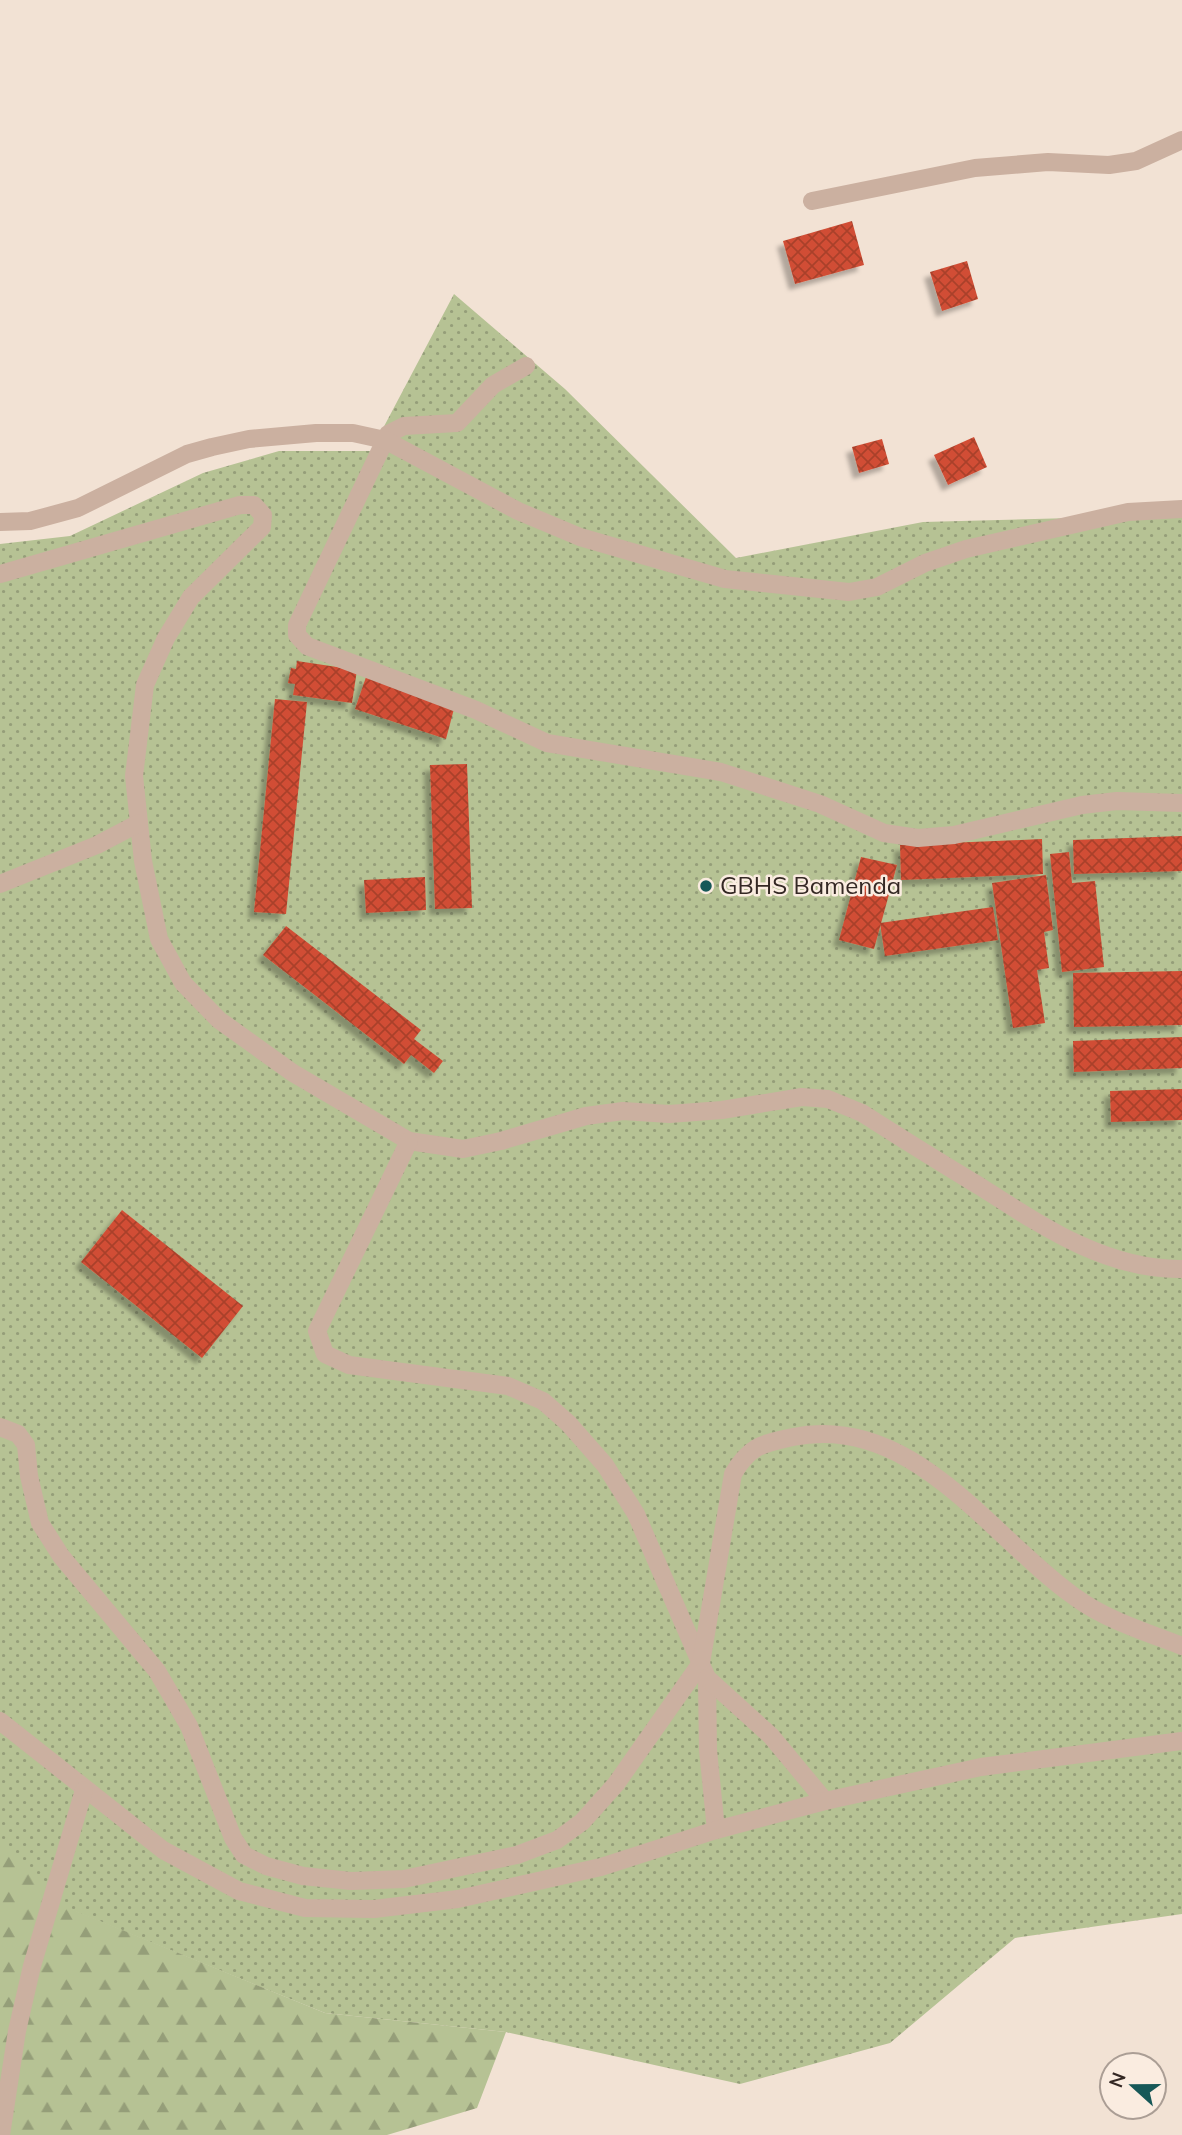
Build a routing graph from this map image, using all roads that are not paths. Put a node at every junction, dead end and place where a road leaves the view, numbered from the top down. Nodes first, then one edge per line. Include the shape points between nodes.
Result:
1 (1182, 140) edge
2 (812, 201) dead end
3 (526, 366) dead end
4 (385, 440) junction
5 (1182, 509) edge
6 (0, 523) edge
7 (0, 574) edge
8 (1182, 803) edge
9 (139, 823) junction
10 (0, 884) edge
11 (409, 1141) junction
12 (1182, 1269) edge
13 (0, 1427) edge
14 (1182, 1646) edge
15 (704, 1670) junction
16 (0, 1721) edge
17 (1182, 1741) edge
18 (84, 1790) junction
19 (825, 1801) junction
20 (716, 1830) junction
21 (1, 2135) edge

1 - 2 street via 1136,161 975,168
3 - 4 street via 493,385 457,423 394,429
4 - 5 street via 518,511 580,537 725,579 849,592 877,587 942,555 966,549 1128,512
4 - 6 street via 353,433 249,439 187,454 78,508 30,521
4 - 8 street via 297,625 297,635 307,646 476,710 547,743 721,772 820,804 884,833 918,838 954,835 1082,805
7 - 9 street via 240,505 254,506 262,515 262,527 191,597 145,685 134,776
9 - 10 street
9 - 11 street via 159,939 183,983 219,1020 293,1073
11 - 12 street via 463,1149 586,1116 623,1111 669,1114 802,1097 828,1099 862,1113 1067,1241 1134,1263
11 - 15 street via 317,1331 325,1354 349,1365 508,1386 542,1401 605,1465 636,1514
13 - 15 street via 18,1434 26,1445 40,1523 61,1556 157,1671 188,1726 233,1838 244,1855 266,1866 339,1880 404,1879 517,1855 557,1840 582,1822 616,1784
14 - 15 street via 1075,1598 954,1490 910,1458 866,1441 819,1432 762,1444 744,1454 733,1474
15 - 19 street via 771,1735
15 - 20 street
16 - 18 street
17 - 19 street via 981,1767
18 - 20 street via 174,1856 239,1891 305,1908 374,1909 458,1899 601,1867
18 - 21 street via 32,1966
19 - 20 street

